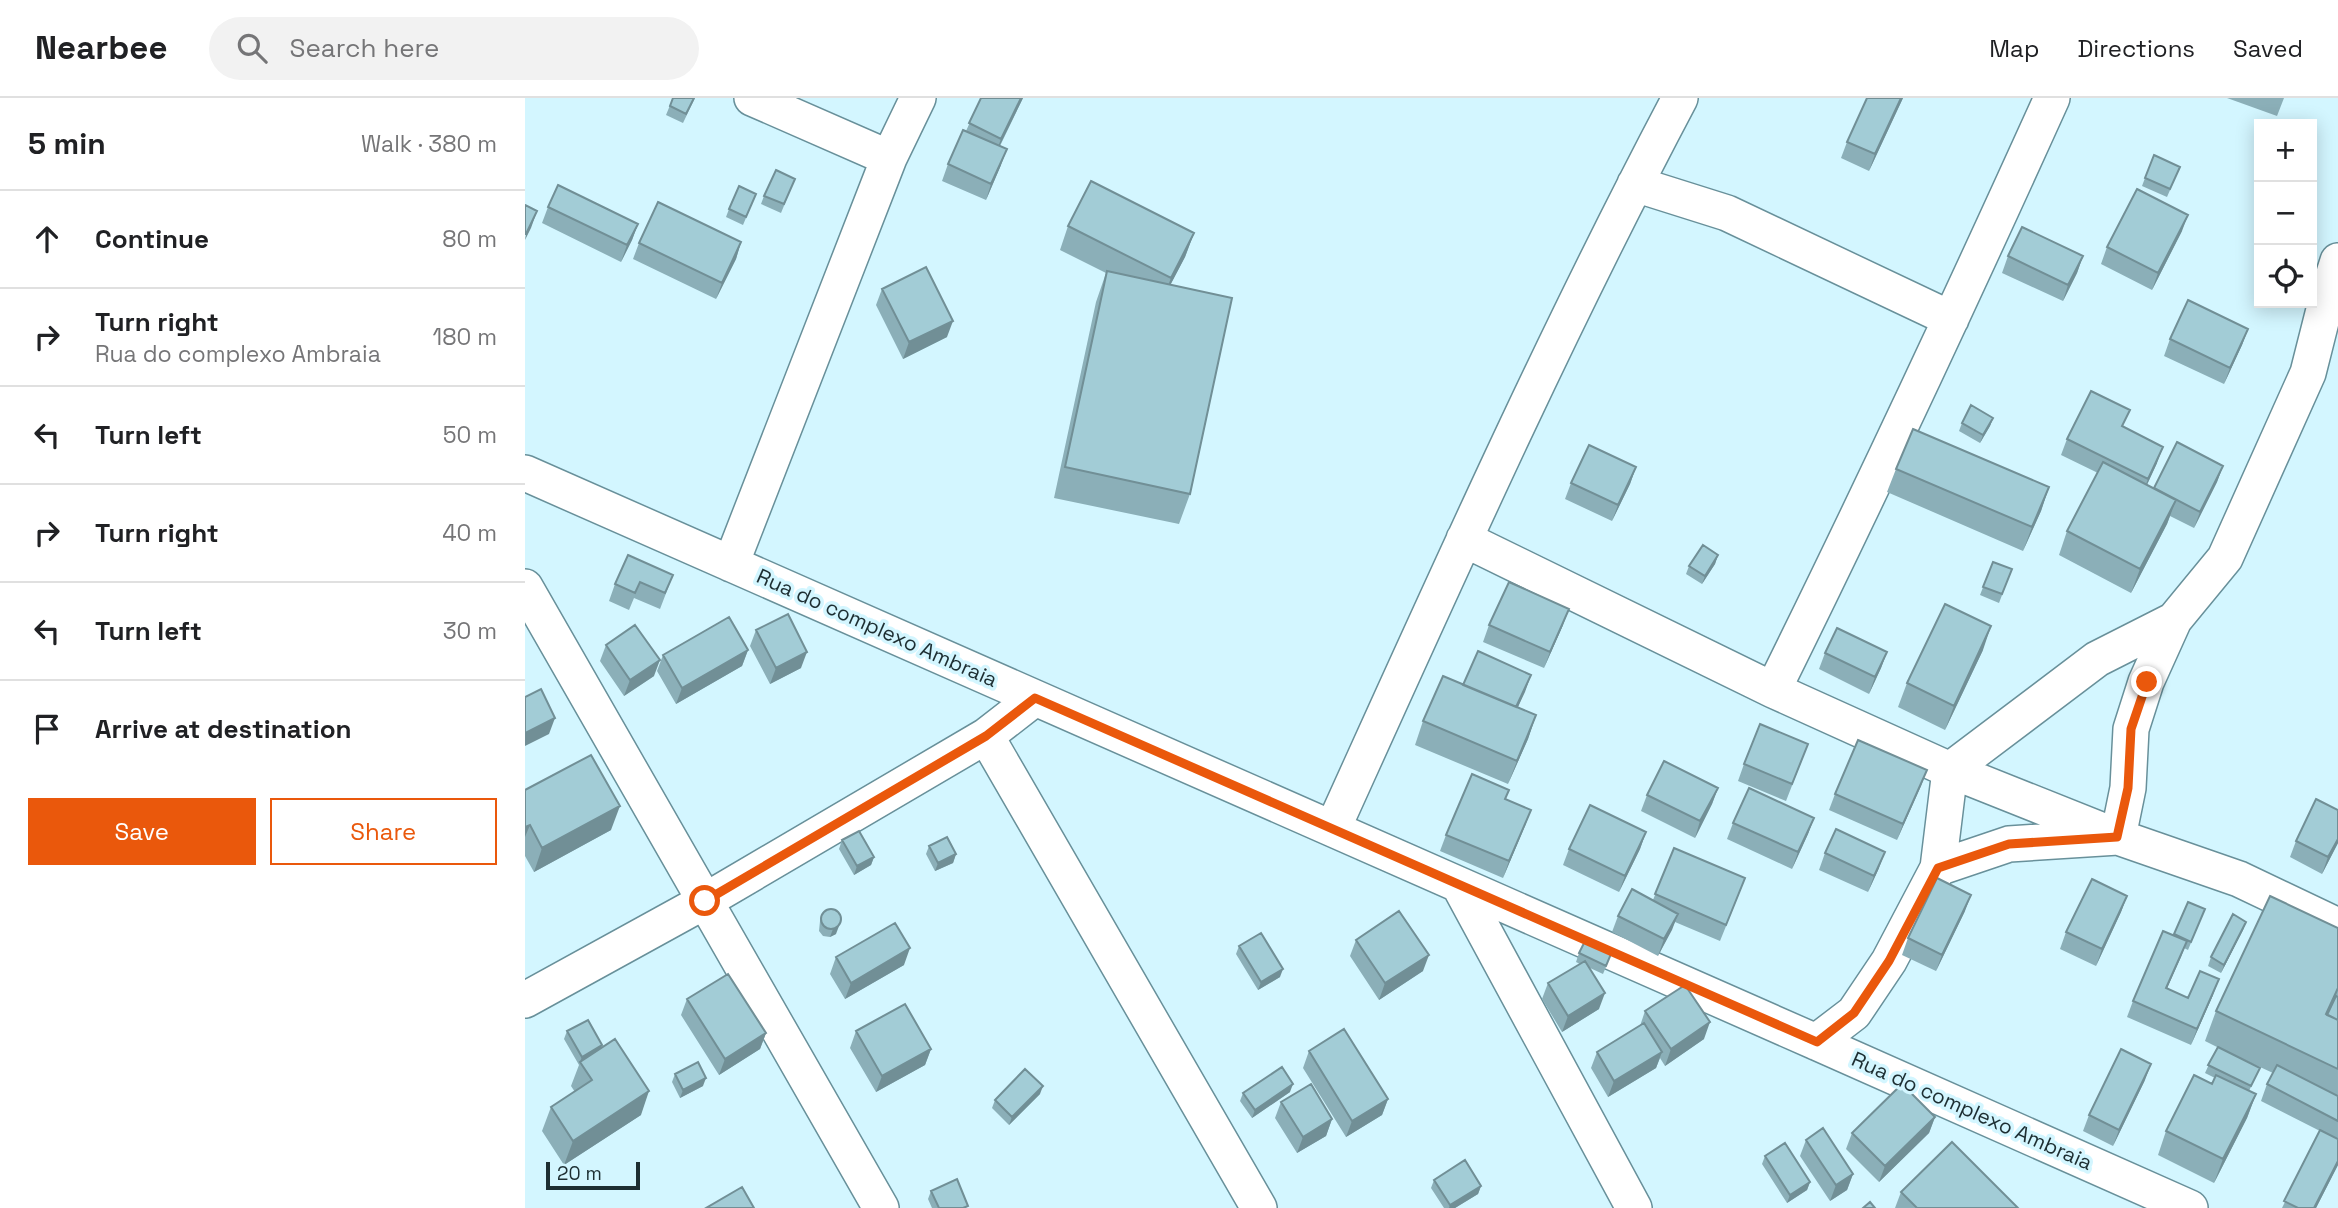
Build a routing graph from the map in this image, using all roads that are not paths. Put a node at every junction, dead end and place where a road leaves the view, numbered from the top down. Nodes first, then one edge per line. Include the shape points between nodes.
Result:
1 (752, 98) edge
2 (918, 98) edge
3 (1680, 98) edge
4 (2052, 98) edge
5 (889, 158) junction
6 (1635, 184) junction
7 (2338, 261) edge
8 (1951, 319) junction
9 (525, 473) edge
10 (1464, 539) junction
11 (731, 564) junction
12 (525, 587) edge
13 (2174, 620) junction
14 (1773, 690) junction
15 (1035, 698) junction
16 (986, 736) junction
17 (1950, 770) junction
18 (1333, 828) junction
19 (2117, 837) junction
20 (1938, 868) junction
21 (1459, 885) junction
22 (705, 901) junction
23 (2338, 926) edge
24 (525, 1000) edge
25 (1817, 1042) junction
26 (2103, 1170) junction
27 (881, 1208) edge
28 (1259, 1208) edge
29 (1634, 1208) edge
30 (2123, 1208) edge
31 (2190, 1208) edge

1 - 5 street
2 - 5 street
3 - 6 street
4 - 8 street
5 - 11 street
6 - 8 street via 1727,213
6 - 10 street
7 - 13 street via 2308,373 2225,558
8 - 14 street
9 - 11 street, Rua do complexo Ambraia
10 - 14 street
10 - 18 street
11 - 15 street, Rua do complexo Ambraia
12 - 22 street
13 - 17 street via 2097,659
13 - 19 street via 2131,729 2128,788
14 - 17 street
15 - 16 street
15 - 18 street, Rua do complexo Ambraia
16 - 22 street
16 - 28 street
17 - 19 street
17 - 20 street
18 - 21 street, Rua do complexo Ambraia
19 - 20 street via 2009,844
19 - 23 street via 2239,879
20 - 25 street via 1889,961 1854,1013
21 - 25 street, Rua do complexo Ambraia
21 - 29 street
22 - 24 street
22 - 27 street
25 - 26 street, Rua do complexo Ambraia
26 - 30 street
26 - 31 street, Rua do complexo Ambraia

